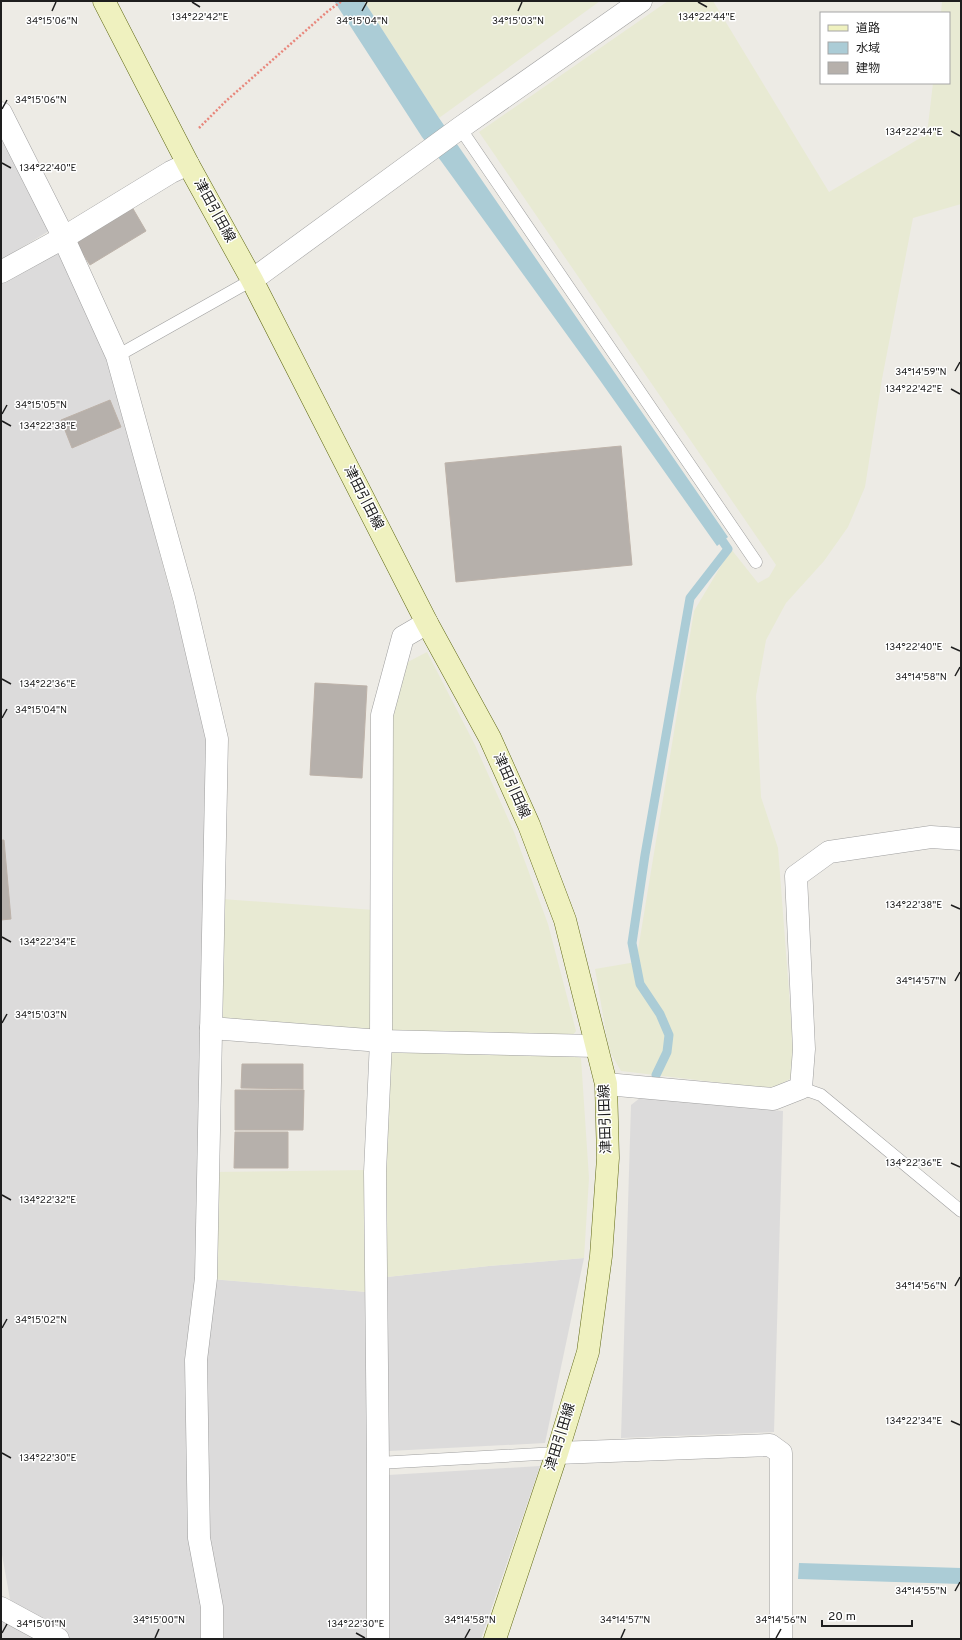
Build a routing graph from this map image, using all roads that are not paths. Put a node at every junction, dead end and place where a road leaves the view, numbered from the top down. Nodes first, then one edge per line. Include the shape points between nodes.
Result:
1 (104, 1) edge
2 (641, 1) edge
3 (1, 113) edge
4 (460, 128) junction
5 (184, 155) junction
6 (63, 238) junction
7 (1, 272) edge
8 (252, 280) junction
9 (117, 356) junction
10 (756, 562) dead end
11 (427, 624) junction
12 (961, 838) edge
13 (211, 1028) junction
14 (381, 1041) junction
15 (596, 1046) junction
16 (606, 1084) junction
17 (801, 1088) junction
18 (961, 1211) edge
19 (557, 1453) junction
20 (378, 1463) junction
21 (1, 1608) edge
22 (58, 1639) edge
23 (212, 1639) edge
24 (378, 1639) edge
25 (495, 1639) edge
26 (781, 1639) edge

1 - 5 main road, 津田引田線
2 - 4 street
3 - 6 street
4 - 8 street
4 - 10 lane
5 - 6 street via 171,172
5 - 8 main road, 津田引田線
6 - 7 street
6 - 9 street
8 - 9 lane
8 - 11 main road, 津田引田線
9 - 13 street via 184,598 217,739
11 - 14 street via 403,637 382,715
11 - 15 main road, 津田引田線 via 490,738 529,825 565,920
12 - 17 street via 931,837 829,852 796,876 804,1049
13 - 14 street
13 - 23 street via 206,1278 196,1360 199,1538 212,1607
14 - 15 street
14 - 20 street via 375,1172
15 - 16 main road, 津田引田線
16 - 17 street via 773,1099
16 - 19 main road, 津田引田線 via 608,1158 601,1256 588,1352
17 - 18 lane via 821,1095
19 - 20 lane
19 - 25 main road, 津田引田線
19 - 26 street via 770,1445 781,1453
20 - 24 street
21 - 22 street

